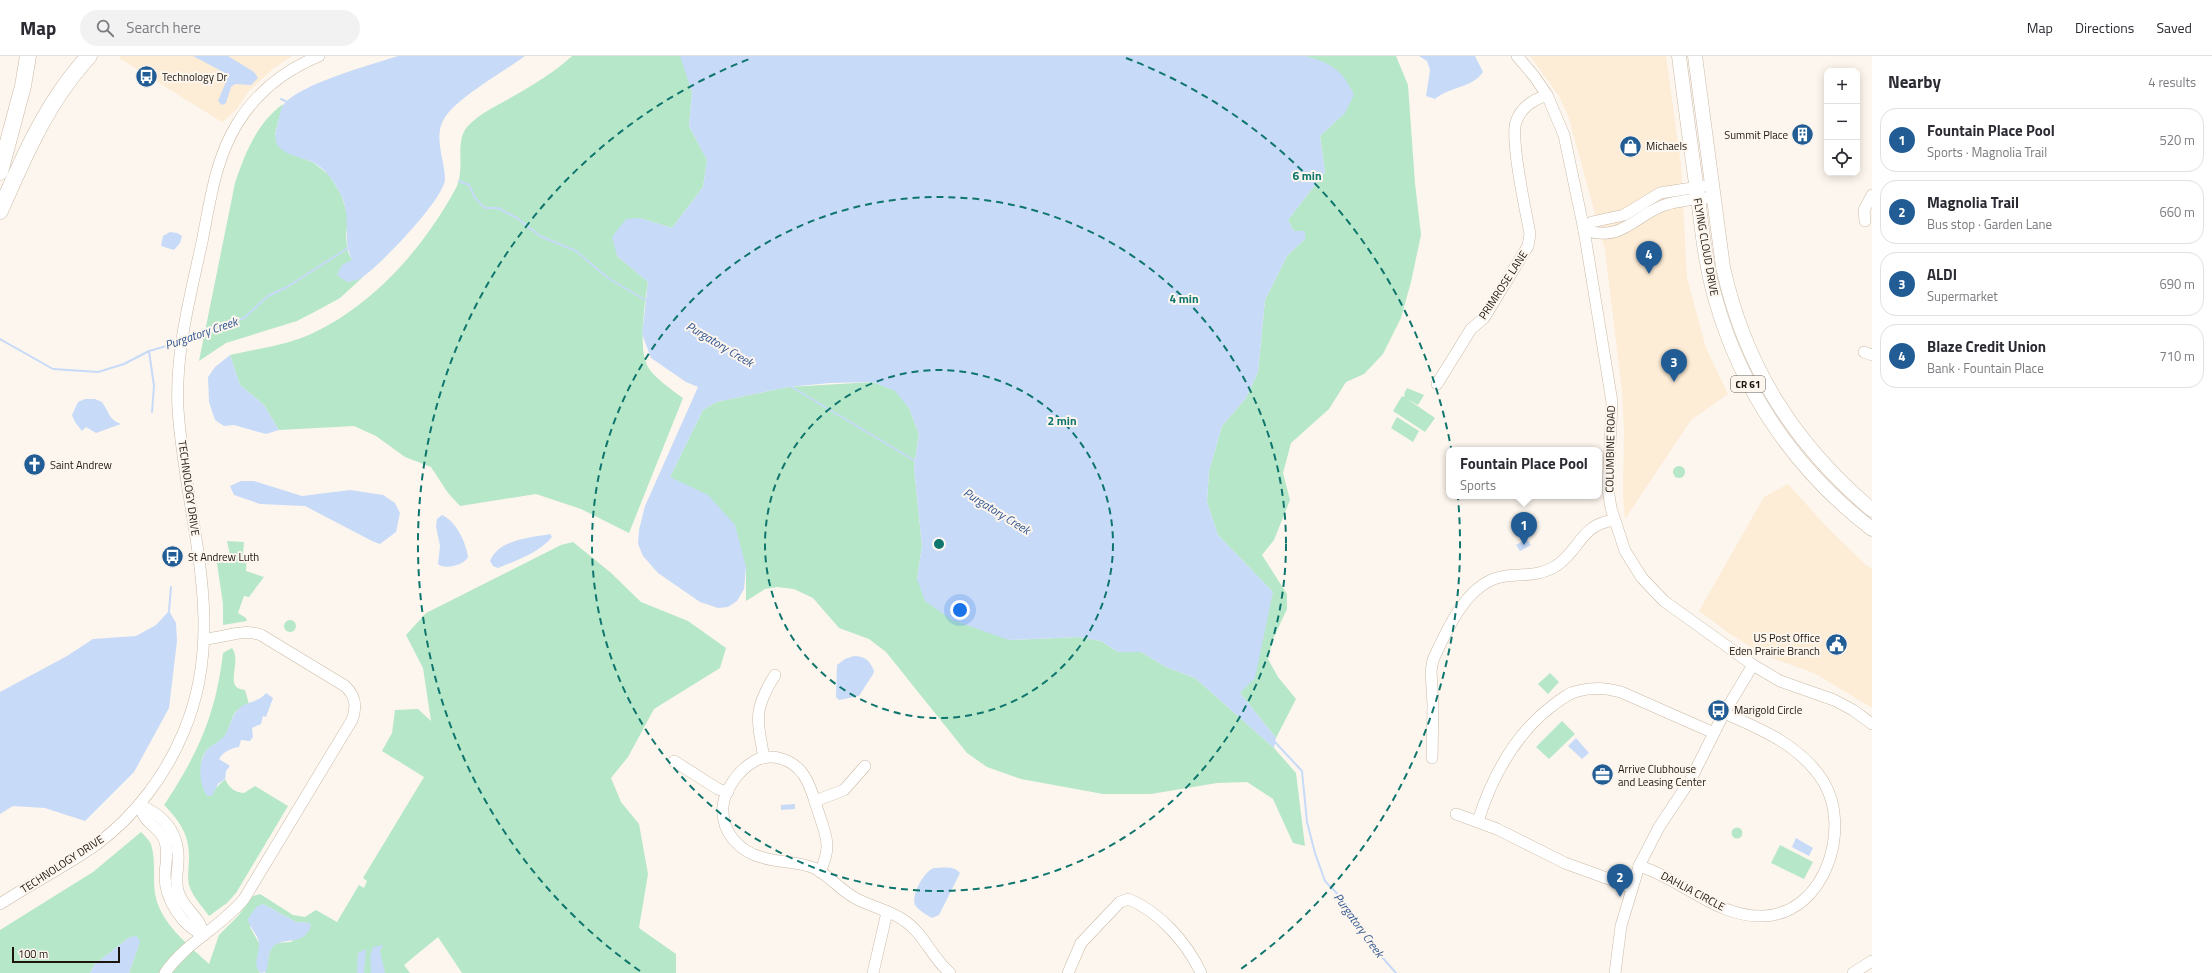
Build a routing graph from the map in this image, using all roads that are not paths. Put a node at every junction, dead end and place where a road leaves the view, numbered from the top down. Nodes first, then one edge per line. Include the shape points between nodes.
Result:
1 (28, 56) edge
2 (89, 56) edge
3 (319, 56) edge
4 (1517, 56) edge
5 (1679, 56) edge
6 (1695, 56) edge
7 (1547, 95) junction
8 (0, 172) edge
9 (1713, 191) junction
10 (1697, 193) junction
11 (1872, 195) edge
12 (0, 211) edge
13 (1865, 221) dead end
14 (1584, 230) junction
15 (1437, 384) dead end
16 (1872, 510) edge
17 (1614, 520) junction
18 (1872, 529) edge
19 (204, 639) junction
20 (1753, 666) junction
21 (775, 675) dead end
22 (1724, 713) junction
23 (1872, 724) edge
24 (1714, 733) junction
25 (764, 758) junction
26 (1432, 758) dead end
27 (674, 761) dead end
28 (865, 766) dead end
29 (728, 792) junction
30 (815, 802) junction
31 (138, 805) junction
32 (1456, 814) dead end
33 (1478, 821) junction
34 (1639, 866) junction
35 (820, 872) junction
36 (1631, 887) junction
37 (0, 904) edge
38 (887, 912) junction
39 (204, 936) junction
40 (1872, 961) edge
41 (165, 973) edge
42 (873, 973) edge
43 (950, 973) edge
44 (1068, 973) edge
45 (1201, 973) edge
46 (1615, 973) edge
47 (1853, 973) edge

1 - 8 highway via 23,86
2 - 12 highway via 53,103 25,155
3 - 19 street, TECHNOLOGY DRIVE via 289,72 266,89 236,126 217,168 183,334 178,379 178,412 203,592
4 - 7 street, COLUMBINE ROAD
5 - 10 main road, FLYING CLOUD DRIVE / CR 61
6 - 9 main road, FLYING CLOUD DRIVE / CR 61
7 - 14 street, COLUMBINE ROAD via 1564,135
7 - 15 street, PRIMROSE LANE via 1527,105 1521,112 1514,135 1530,234 1528,246 1484,318 1471,329
9 - 10 street
9 - 16 main road, FLYING CLOUD DRIVE / CR 61 via 1727,286 1747,344 1765,383 1783,414 1814,454 1844,486
10 - 14 street via 1660,193 1624,215 1592,222
10 - 18 main road, FLYING CLOUD DRIVE / CR 61 via 1716,300 1727,337 1752,392 1776,430 1804,466 1829,493
11 - 13 street via 1864,210
14 - 17 street, COLUMBINE ROAD via 1612,402 1608,489
17 - 20 street, COLUMBINE ROAD via 1625,551 1652,590 1677,612
17 - 26 street via 1597,523 1591,527 1570,553 1552,568 1529,576 1504,576 1492,579 1470,594 1433,660 1430,671 1433,705
19 - 31 street, TECHNOLOGY DRIVE via 200,678 184,732 156,782
19 - 39 street via 249,632 261,635 346,686 354,696 355,708 352,720 244,899
20 - 22 street
20 - 23 street, COLUMBINE ROAD via 1780,681 1834,700
21 - 25 street via 762,695 759,708 758,721
22 - 24 street
22 - 34 street, DAHLIA CIRCLE via 1787,744 1822,781 1831,798 1835,831 1827,865 1818,884 1805,899 1779,914 1746,915 1714,904 1667,877
24 - 33 street via 1620,692 1606,688 1578,691 1566,696 1541,714 1510,750 1488,791
24 - 34 street via 1691,779 1659,827
25 - 29 street via 754,761 745,768
25 - 30 street via 776,757 796,765 804,773
27 - 29 street via 718,789
28 - 30 street via 844,790
29 - 35 street via 723,804 725,825 729,834 744,850 764,859 804,864
30 - 35 street via 827,845
31 - 37 street, TECHNOLOGY DRIVE via 97,843
31 - 39 street via 153,810 172,831 178,852 178,892 202,926
32 - 33 street
33 - 36 street via 1565,864
34 - 36 street
35 - 38 street via 844,892
36 - 46 street via 1621,926
38 - 42 street
38 - 43 street via 905,920 915,929 933,956
39 - 41 street via 174,961
40 - 47 street
44 - 45 street via 1084,940 1120,902 1128,899 1153,914 1173,932 1192,956

